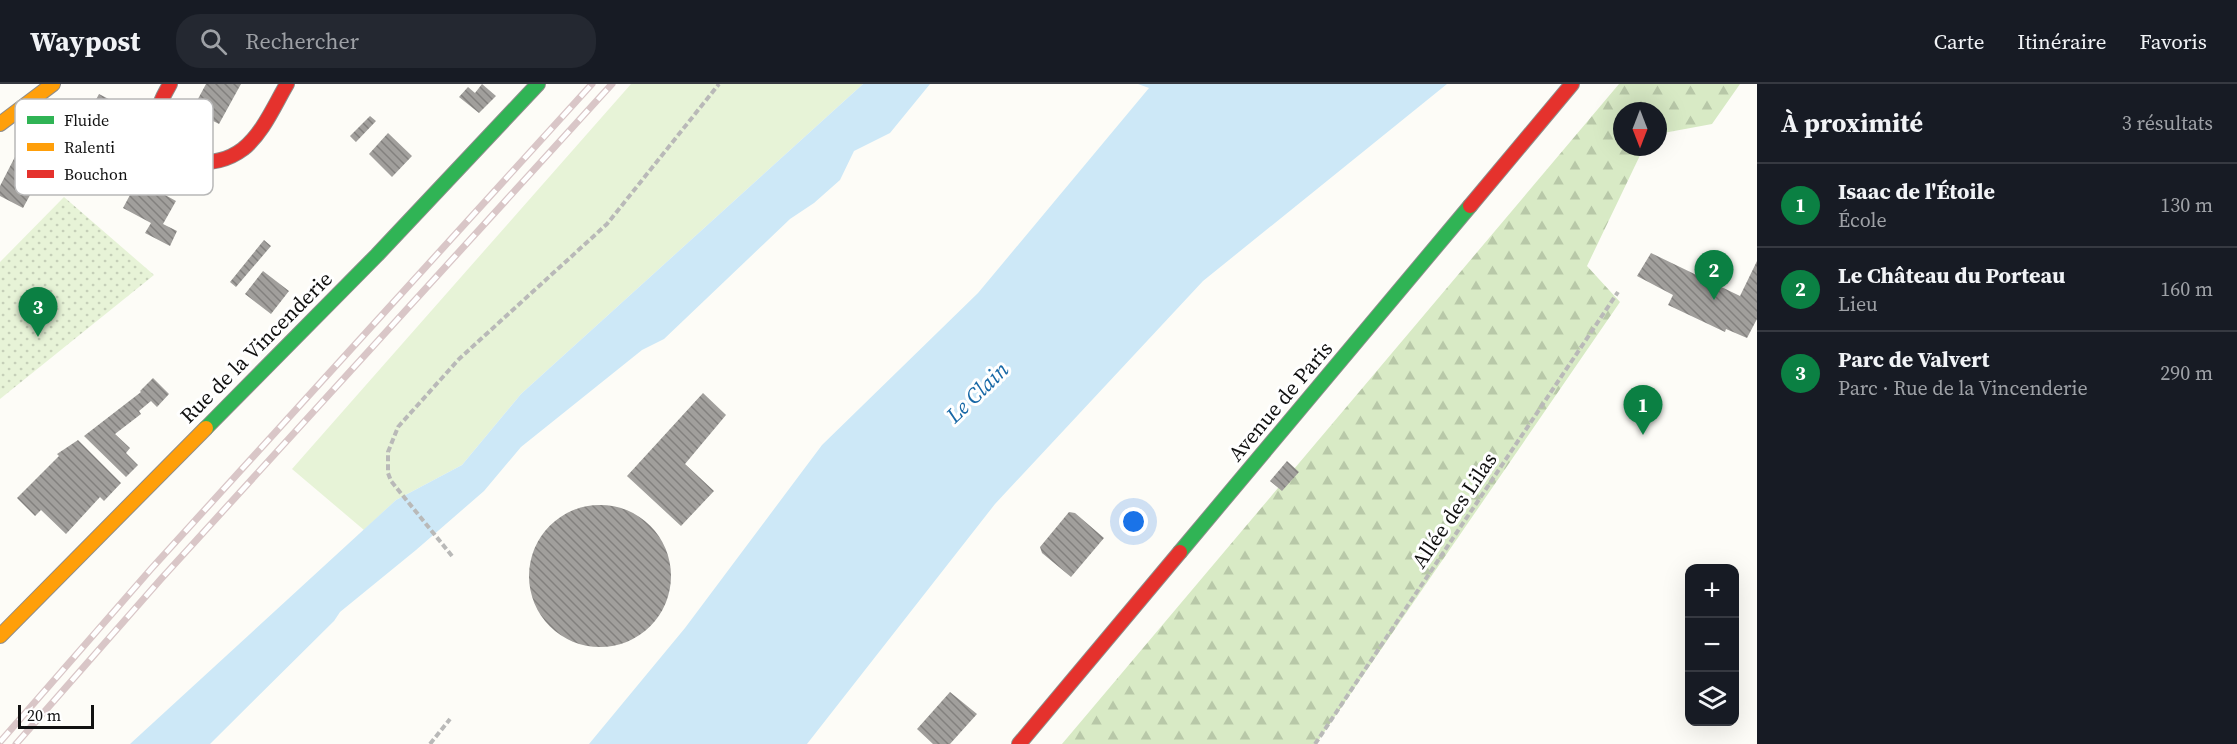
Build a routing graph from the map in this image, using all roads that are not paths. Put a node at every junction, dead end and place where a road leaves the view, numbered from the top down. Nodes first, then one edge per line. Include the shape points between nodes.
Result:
1 (53, 84) edge
2 (170, 84) edge
3 (287, 84) edge
4 (538, 84) edge
5 (1572, 84) edge
6 (33, 99) edge
7 (164, 99) edge
8 (15, 113) edge
9 (0, 124) edge
10 (213, 162) edge
11 (0, 636) edge
12 (1019, 744) edge

1 - 6 main road
2 - 7 main road
3 - 10 main road via 242,149
4 - 11 main road, Rue de la Vincenderie via 369,263
5 - 12 main road, Avenue de Paris
8 - 9 main road

